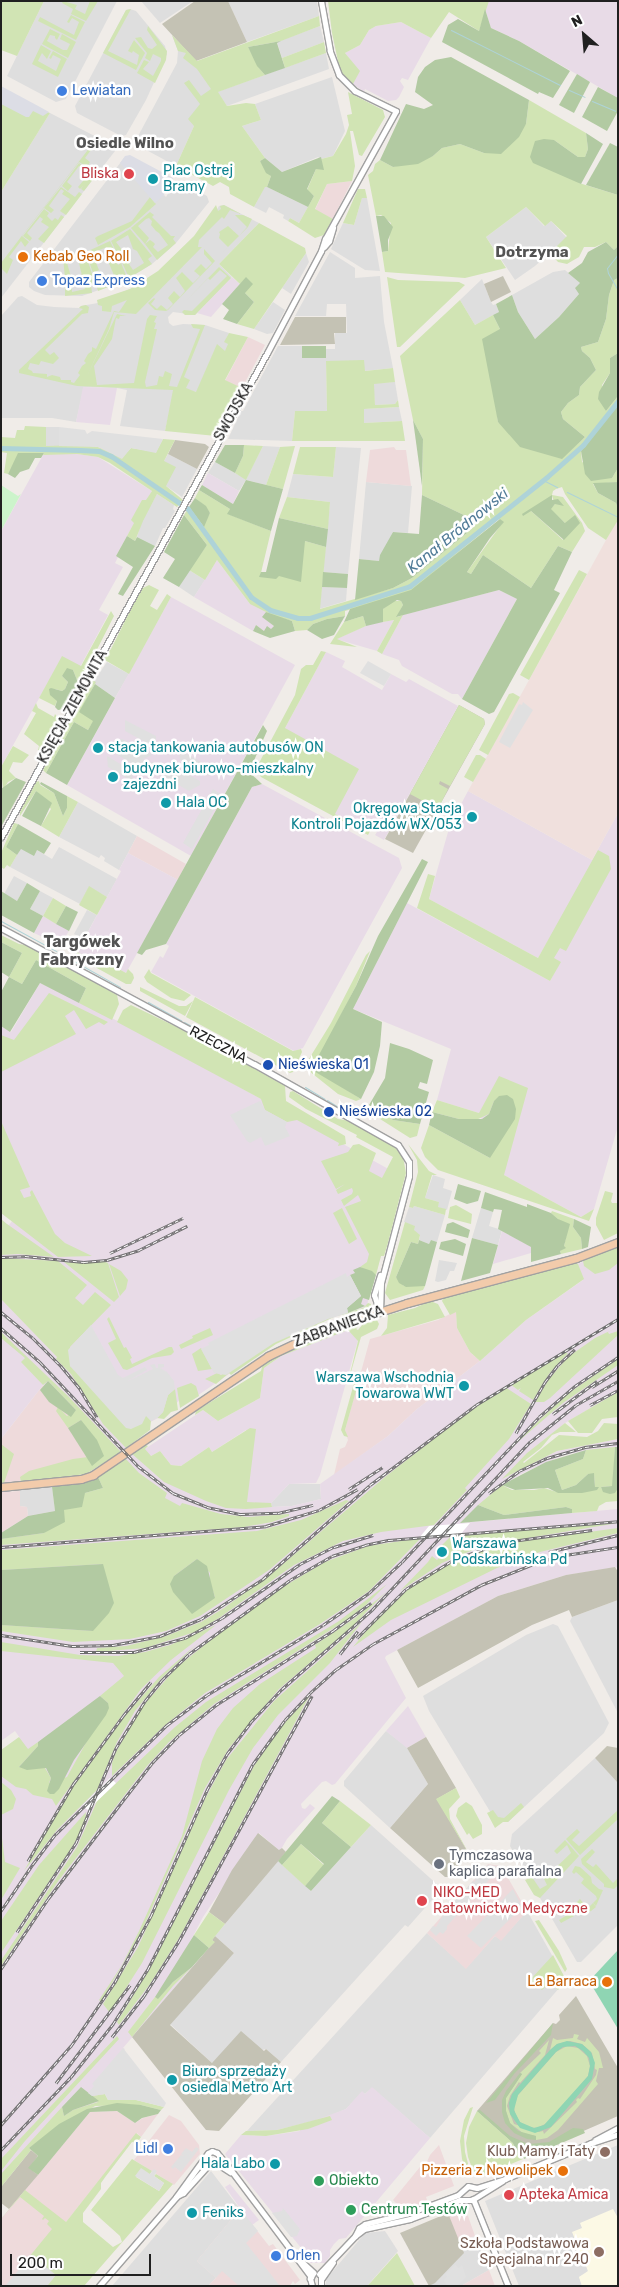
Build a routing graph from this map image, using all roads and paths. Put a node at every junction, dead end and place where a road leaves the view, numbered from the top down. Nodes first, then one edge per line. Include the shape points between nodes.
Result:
1 (321, 1) edge
2 (144, 576) joint
3 (1, 837) edge
4 (1, 927) edge
5 (618, 1242) edge
6 (380, 1311) junction
7 (1, 1487) edge
8 (618, 2128) edge
9 (618, 2134) edge
10 (590, 2143) junction
11 (219, 2157) junction
12 (206, 2158) junction
13 (213, 2163) junction
14 (232, 2173) junction
15 (505, 2179) junction
16 (475, 2188) junction
17 (464, 2191) junction
18 (176, 2197) junction
19 (473, 2198) junction
20 (355, 2236) junction
21 (317, 2276) junction
22 (99, 2286) edge
23 (312, 2286) edge
24 (321, 2286) edge
25 (508, 2286) edge

1 - 2 street, SWOJSKA via 330,51 339,75 355,91 396,111
2 - 3 street, KSIĘCIA ZIEMOWITA
4 - 6 street, RZECZNA via 398,1145 408,1162 409,1176 374,1295
5 - 6 main road, ZABRANIECKA via 576,1258
6 - 7 main road, ZABRANIECKA via 282,1348 93,1475
8 - 10 street
9 - 10 street
10 - 15 street
11 - 12 street via 212,2151
11 - 13 street
11 - 14 street
12 - 13 street
12 - 18 street
13 - 14 street
13 - 18 street
14 - 21 street via 299,2260
15 - 16 street
15 - 19 street
16 - 17 street via 468,2186
16 - 19 street
17 - 19 street via 464,2195
17 - 20 street via 409,2214 365,2224
18 - 22 street
19 - 20 street via 410,2219 374,2225
19 - 25 street
20 - 21 street
21 - 23 street
21 - 24 street

